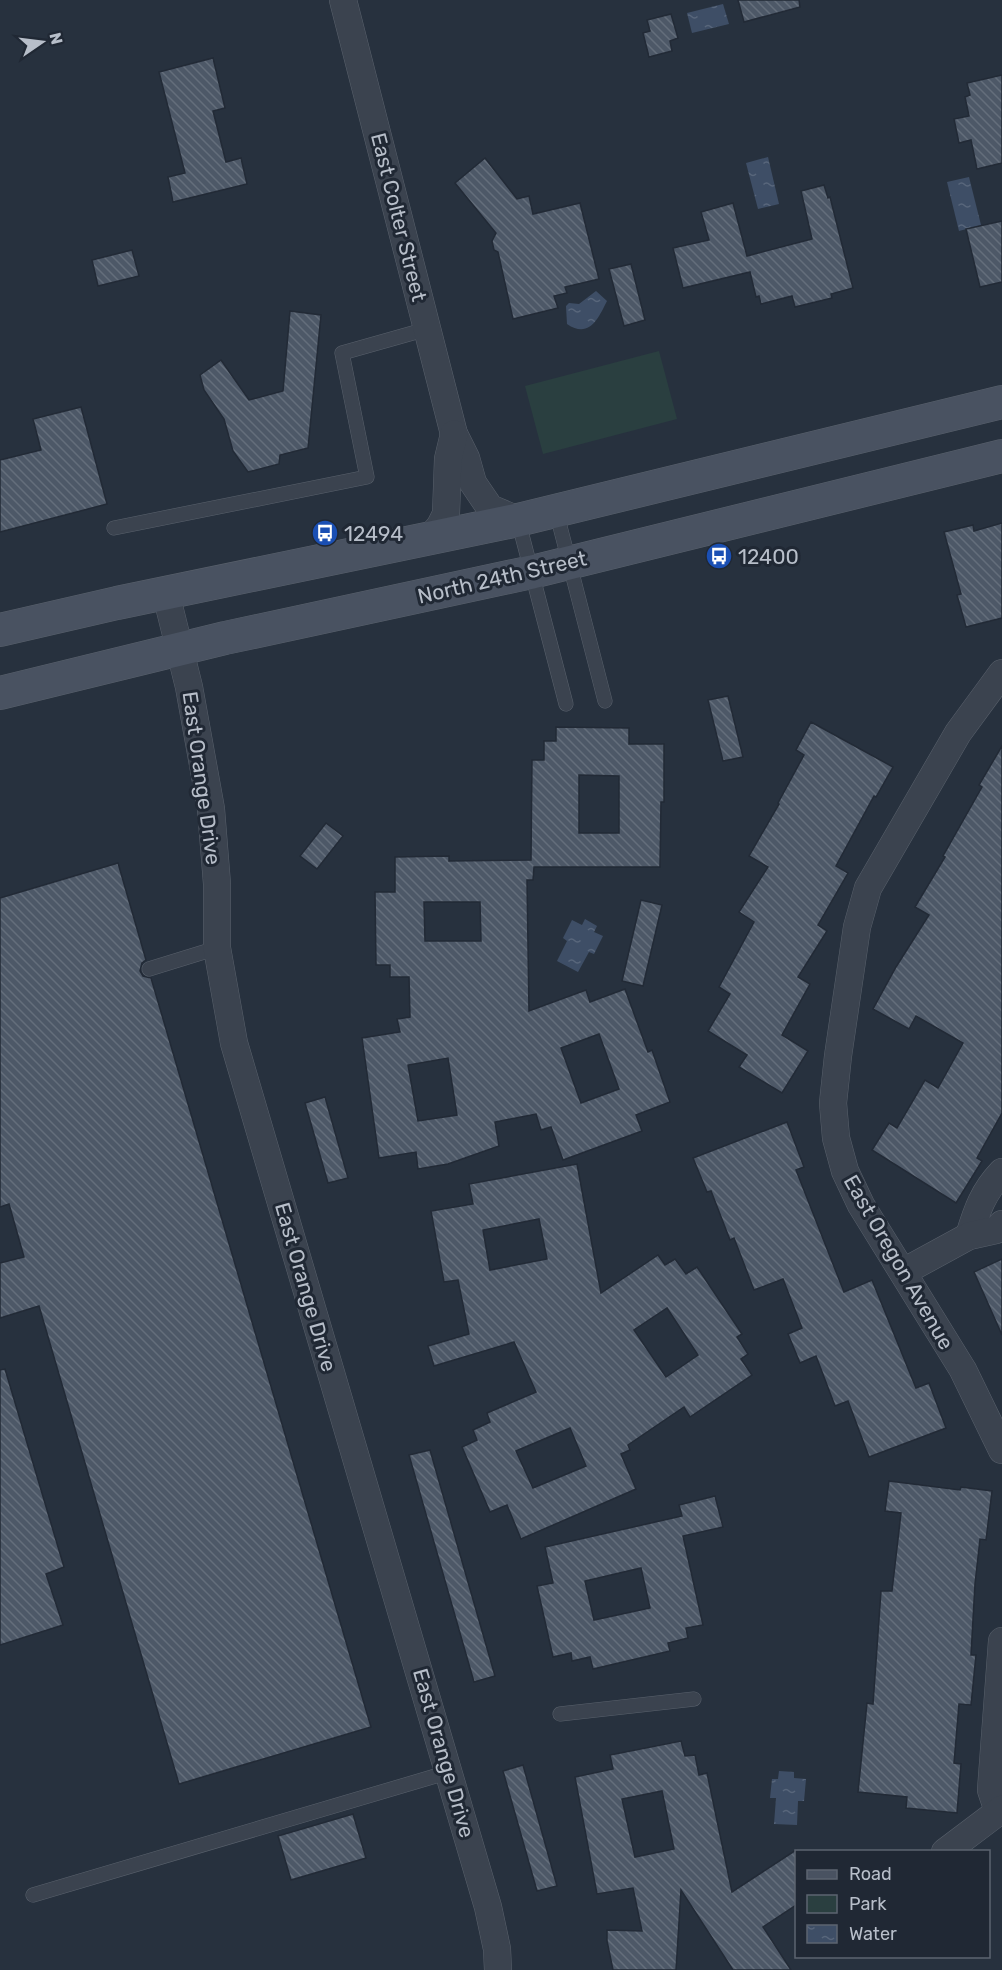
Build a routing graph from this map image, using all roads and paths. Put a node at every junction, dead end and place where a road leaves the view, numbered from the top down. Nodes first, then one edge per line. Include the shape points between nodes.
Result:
1 (344, 0) edge
2 (427, 329) junction
3 (1002, 402) edge
4 (454, 434) junction
5 (1002, 456) edge
6 (556, 511) junction
7 (518, 520) junction
8 (114, 528) dead end
9 (430, 538) junction
10 (569, 563) junction
11 (532, 572) junction
12 (166, 594) junction
13 (0, 630) edge
14 (180, 648) junction
15 (0, 671) edge
16 (1002, 673) edge
17 (0, 693) edge
18 (605, 701) dead end
19 (566, 704) dead end
20 (217, 948) junction
21 (149, 969) dead end
22 (1002, 1172) edge
23 (1002, 1224) edge
24 (969, 1236) junction
25 (903, 1272) junction
26 (1002, 1450) edge
27 (1002, 1641) edge
28 (694, 1699) dead end
29 (1000, 1712) edge
30 (560, 1714) dead end
31 (449, 1772) junction
32 (1000, 1810) edge
33 (946, 1850) edge
34 (33, 1895) dead end
35 (498, 1970) edge

1 - 2 street, East Colter Street
2 - 4 street, East Colter Street
2 - 8 lane via 342,353 367,477
3 - 6 main road
4 - 7 street, East Colter Street via 473,483 490,508
4 - 9 street, East Colter Street via 448,459 446,514
5 - 10 main road, North 24th Street
6 - 7 main road
6 - 10 lane
7 - 9 main road
7 - 11 lane
9 - 12 main road
10 - 11 main road, North 24th Street
10 - 18 lane
11 - 14 main road, North 24th Street
11 - 19 lane
12 - 13 main road
12 - 14 street, East Orange Drive
14 - 15 main road via 127,645
14 - 17 main road, North 24th Street
14 - 20 street, East Orange Drive via 211,809
16 - 25 street, East Oregon Avenue via 958,733 868,888 857,927 835,1080 836,1138 845,1171 861,1205
20 - 21 lane
20 - 31 street, East Orange Drive via 234,1043
22 - 24 street via 977,1209
23 - 24 street via 996,1230
24 - 25 street
25 - 26 street, East Oregon Avenue via 963,1370
27 - 29 street
28 - 30 lane
29 - 32 street via 991,1791
31 - 34 lane
31 - 35 street, East Orange Drive via 488,1907
32 - 33 street

